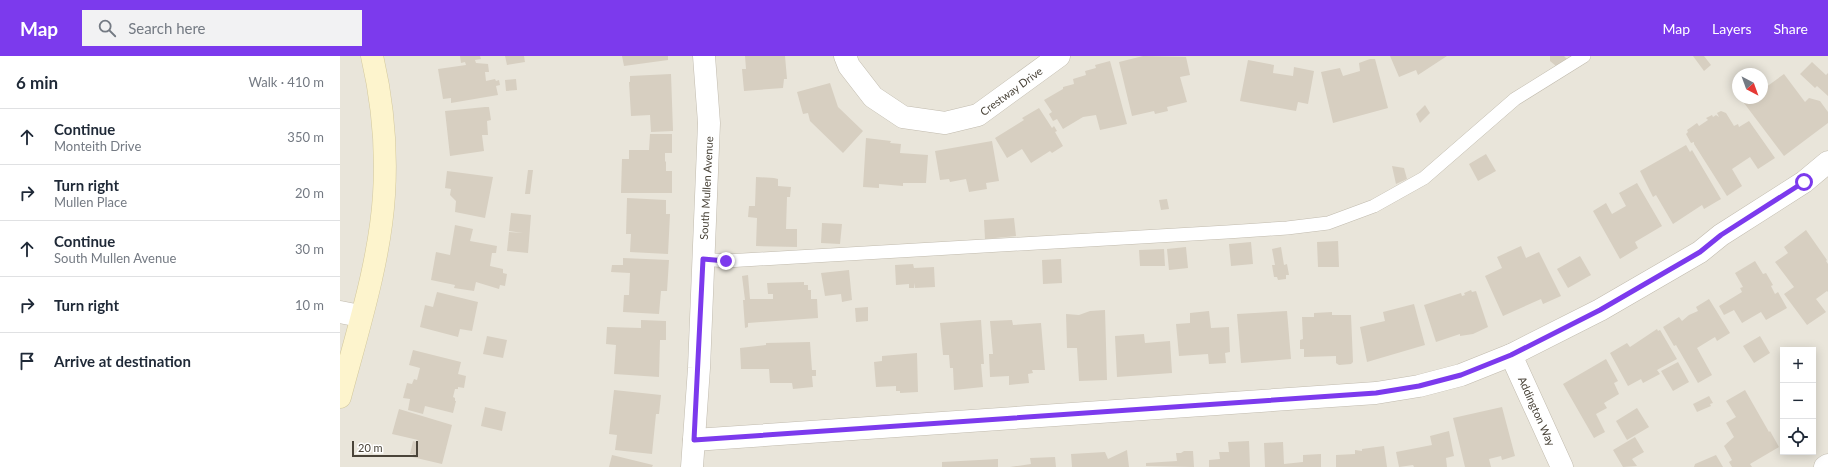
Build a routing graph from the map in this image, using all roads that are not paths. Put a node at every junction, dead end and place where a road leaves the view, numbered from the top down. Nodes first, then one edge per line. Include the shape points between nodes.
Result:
1 (372, 56) edge
2 (704, 56) edge
3 (845, 56) edge
4 (1059, 56) edge
5 (1584, 56) edge
6 (1828, 162) edge
7 (703, 259) junction
8 (350, 314) edge
9 (1511, 355) junction
10 (340, 397) edge
11 (694, 440) junction
12 (1828, 465) edge
13 (692, 467) edge
14 (1562, 467) edge
15 (1825, 467) edge

1 - 8 street via 381,95 385,138 384,196 376,256
2 - 7 street, South Mullen Avenue via 709,123
3 - 4 street, Crestway Drive via 849,66 873,97 903,117 945,123 978,115
5 - 7 lane via 1515,99 1424,178 1374,206 1328,223 1129,238 726,261
6 - 9 street via 1804,182 1721,235 1700,252 1600,310
7 - 11 street, South Mullen Avenue
8 - 10 street
9 - 11 street via 1461,375 1419,386 1376,393
9 - 14 street, Addington Way
11 - 13 street, South Mullen Avenue
12 - 15 street

